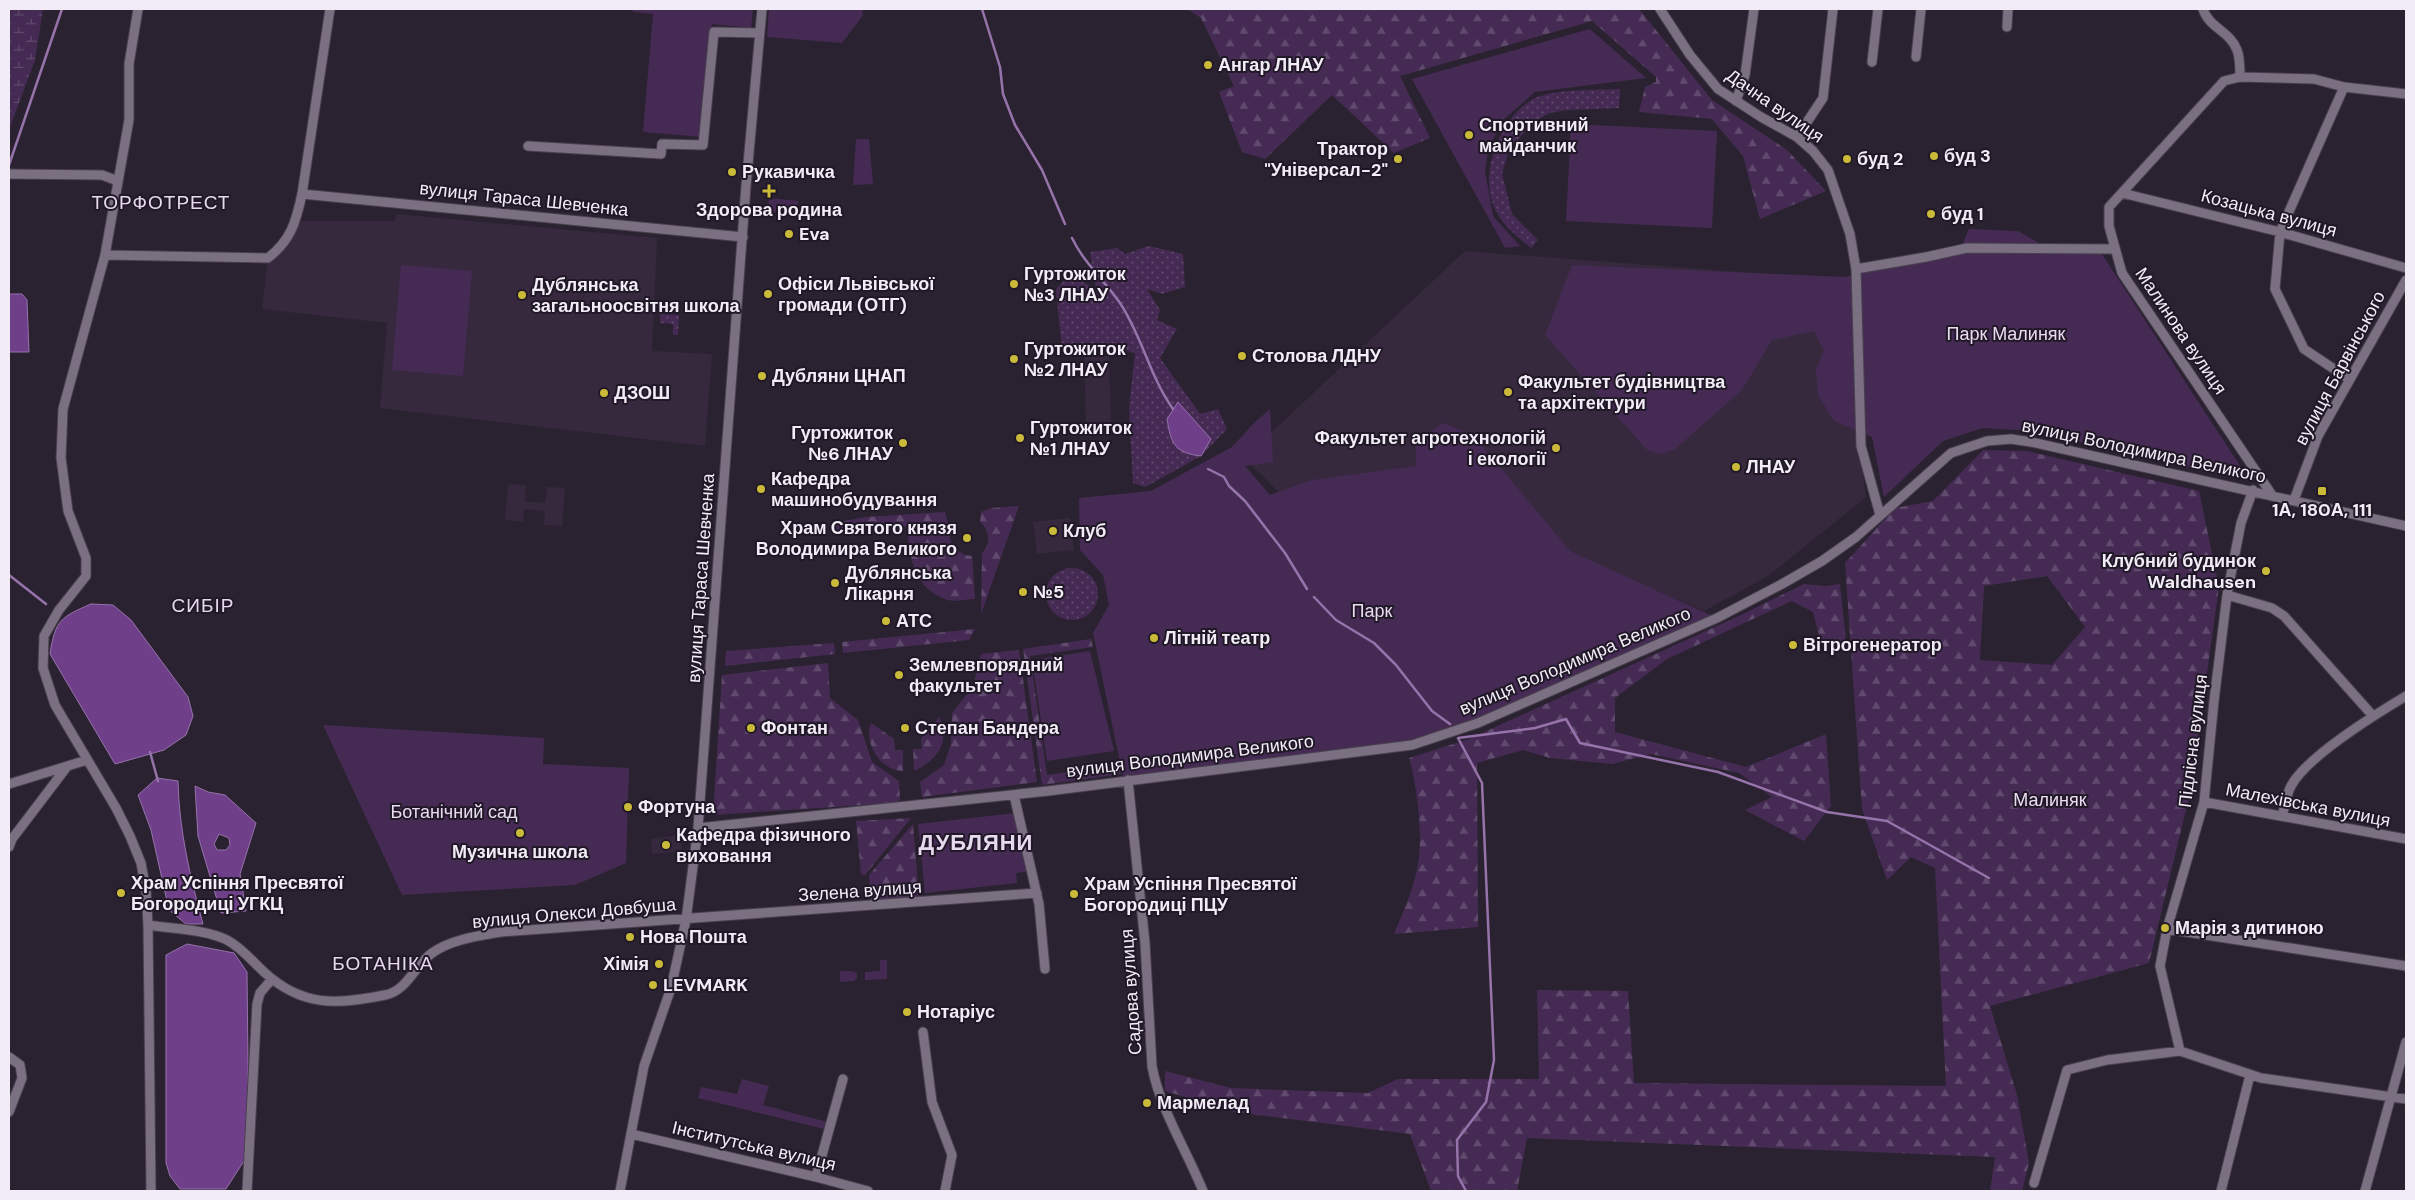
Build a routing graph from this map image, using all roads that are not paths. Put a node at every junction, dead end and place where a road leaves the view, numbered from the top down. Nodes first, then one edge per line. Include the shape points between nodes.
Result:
1 (138, 9) edge
2 (330, 9) edge
3 (762, 9) edge
4 (1660, 9) edge
5 (1754, 9) edge
6 (1833, 9) edge
7 (1878, 9) edge
8 (1921, 9) edge
9 (2008, 9) edge
10 (2203, 9) edge
11 (2007, 27) dead end
12 (760, 33) junction
13 (1916, 57) dead end
14 (1872, 62) dead end
15 (2240, 77) junction
16 (2344, 86) junction
17 (2406, 94) edge
18 (1736, 101) junction
19 (1797, 137) junction
20 (528, 146) dead end
21 (9, 174) edge
22 (118, 181) junction
23 (2122, 192) junction
24 (302, 194) junction
25 (2280, 232) junction
26 (743, 238) junction
27 (2115, 249) junction
28 (105, 255) junction
29 (2406, 268) edge
30 (1856, 269) junction
31 (2406, 280) edge
32 (2349, 380) junction
33 (2253, 490) junction
34 (2272, 495) junction
35 (2294, 500) junction
36 (1880, 515) junction
37 (2406, 526) edge
38 (2227, 594) junction
39 (2406, 696) edge
40 (2373, 716) junction
41 (87, 760) junction
42 (66, 768) junction
43 (1128, 780) junction
44 (9, 784) edge
45 (1014, 795) junction
46 (2204, 802) junction
47 (2282, 816) junction
48 (698, 828) junction
49 (2406, 839) edge
50 (9, 847) edge
51 (1037, 893) junction
52 (686, 920) junction
53 (148, 925) junction
54 (2167, 929) junction
55 (2406, 966) edge
56 (1045, 969) dead end
57 (272, 979) junction
58 (923, 1032) dead end
59 (2406, 1042) edge
60 (2180, 1051) junction
61 (9, 1057) edge
62 (2250, 1074) junction
63 (843, 1079) dead end
64 (2392, 1097) junction
65 (2406, 1099) edge
66 (9, 1112) edge
67 (631, 1134) junction
68 (816, 1177) junction
69 (2034, 1183) dead end
70 (151, 1191) edge
71 (247, 1191) edge
72 (620, 1191) edge
73 (868, 1191) edge
74 (945, 1191) edge
75 (1203, 1191) edge
76 (2221, 1191) edge
77 (2365, 1191) edge

1 - 22 street via 129,64 129,120
2 - 24 street
3 - 12 street, вулиця Тараса Шевченка
4 - 18 street, Дачна вулиця via 1690,56 1718,89
5 - 18 street via 1745,75
6 - 19 street via 1823,98
7 - 14 street
8 - 13 street
9 - 11 street
10 - 15 street via 2208,21 2234,43 2238,51
12 - 20 street via 714,32 703,145 662,144 662,154
12 - 26 street, вулиця Тараса Шевченка
15 - 16 street via 2314,79
15 - 23 street, Малинова вулиця via 2224,80
16 - 17 street
16 - 25 street
18 - 19 street, Дачна вулиця
19 - 30 street, Дачна вулиця via 1828,170 1850,234
21 - 22 street via 102,175
22 - 28 street
23 - 25 street, Козацька вулиця
23 - 27 street, Малинова вулиця via 2109,207 2109,226
24 - 26 street, вулиця Тараса Шевченка
24 - 28 street via 296,221 283,246 268,258
25 - 29 street, Козацька вулиця
25 - 32 street via 2274,289 2304,349
26 - 48 street, вулиця Тараса Шевченка
27 - 30 street via 1967,248
27 - 34 street, Малинова вулиця via 2122,273
28 - 41 street via 63,409 61,458 68,511 86,558 86,576 59,610 44,636 43,644 43,668 55,705
30 - 36 street, Дачна вулиця via 1861,446
31 - 32 street, вулиця Барвінського
32 - 35 street, вулиця Барвінського via 2318,436
33 - 34 street, вулиця Володимира Великого
33 - 36 street, вулиця Володимира Великого via 2031,442 1995,440 1951,453
33 - 38 street, Підлісна вулиця via 2241,523
34 - 35 street, вулиця Володимира Великого
35 - 37 street, вулиця Володимира Великого
36 - 43 street, вулиця Володимира Великого via 1822,561 1717,618 1478,723 1412,745
38 - 40 street via 2272,608 2284,616
38 - 46 street, Підлісна вулиця
39 - 40 street
40 - 47 street via 2310,764 2291,786
41 - 42 street
41 - 53 street via 116,808 140,863
42 - 44 street
42 - 50 street
43 - 45 street, вулиця Володимира Великого
43 - 75 street, Садова вулиця via 1155,1085
45 - 48 street, вулиця Володимира Великого
45 - 51 street
46 - 47 street, Малехівська вулиця
46 - 54 street, Підлісна вулиця
47 - 49 street, Малехівська вулиця
48 - 52 street, вулиця Тараса Шевченка
51 - 52 street, Зелена вулиця
51 - 56 street
52 - 57 street, вулиця Олекси Довбуша via 501,932 456,941 432,953 396,992 366,998 324,1002 309,1000
52 - 67 street, вулиця Тараса Шевченка via 671,988 644,1066
53 - 57 street, вулиця Олекси Довбуша via 226,940
53 - 70 street
54 - 55 street
54 - 60 street, Підлісна вулиця via 2160,966
57 - 71 street via 260,993 258,1004
58 - 74 street via 932,1102 952,1155
59 - 64 street
60 - 62 street
60 - 69 street via 2106,1060 2067,1070
61 - 66 street via 20,1064 22,1078
62 - 64 street
62 - 76 street
63 - 68 street
64 - 65 street
64 - 77 street
67 - 68 street, Інститутська вулиця
67 - 72 street, вулиця Тараса Шевченка
68 - 73 street, Інститутська вулиця

